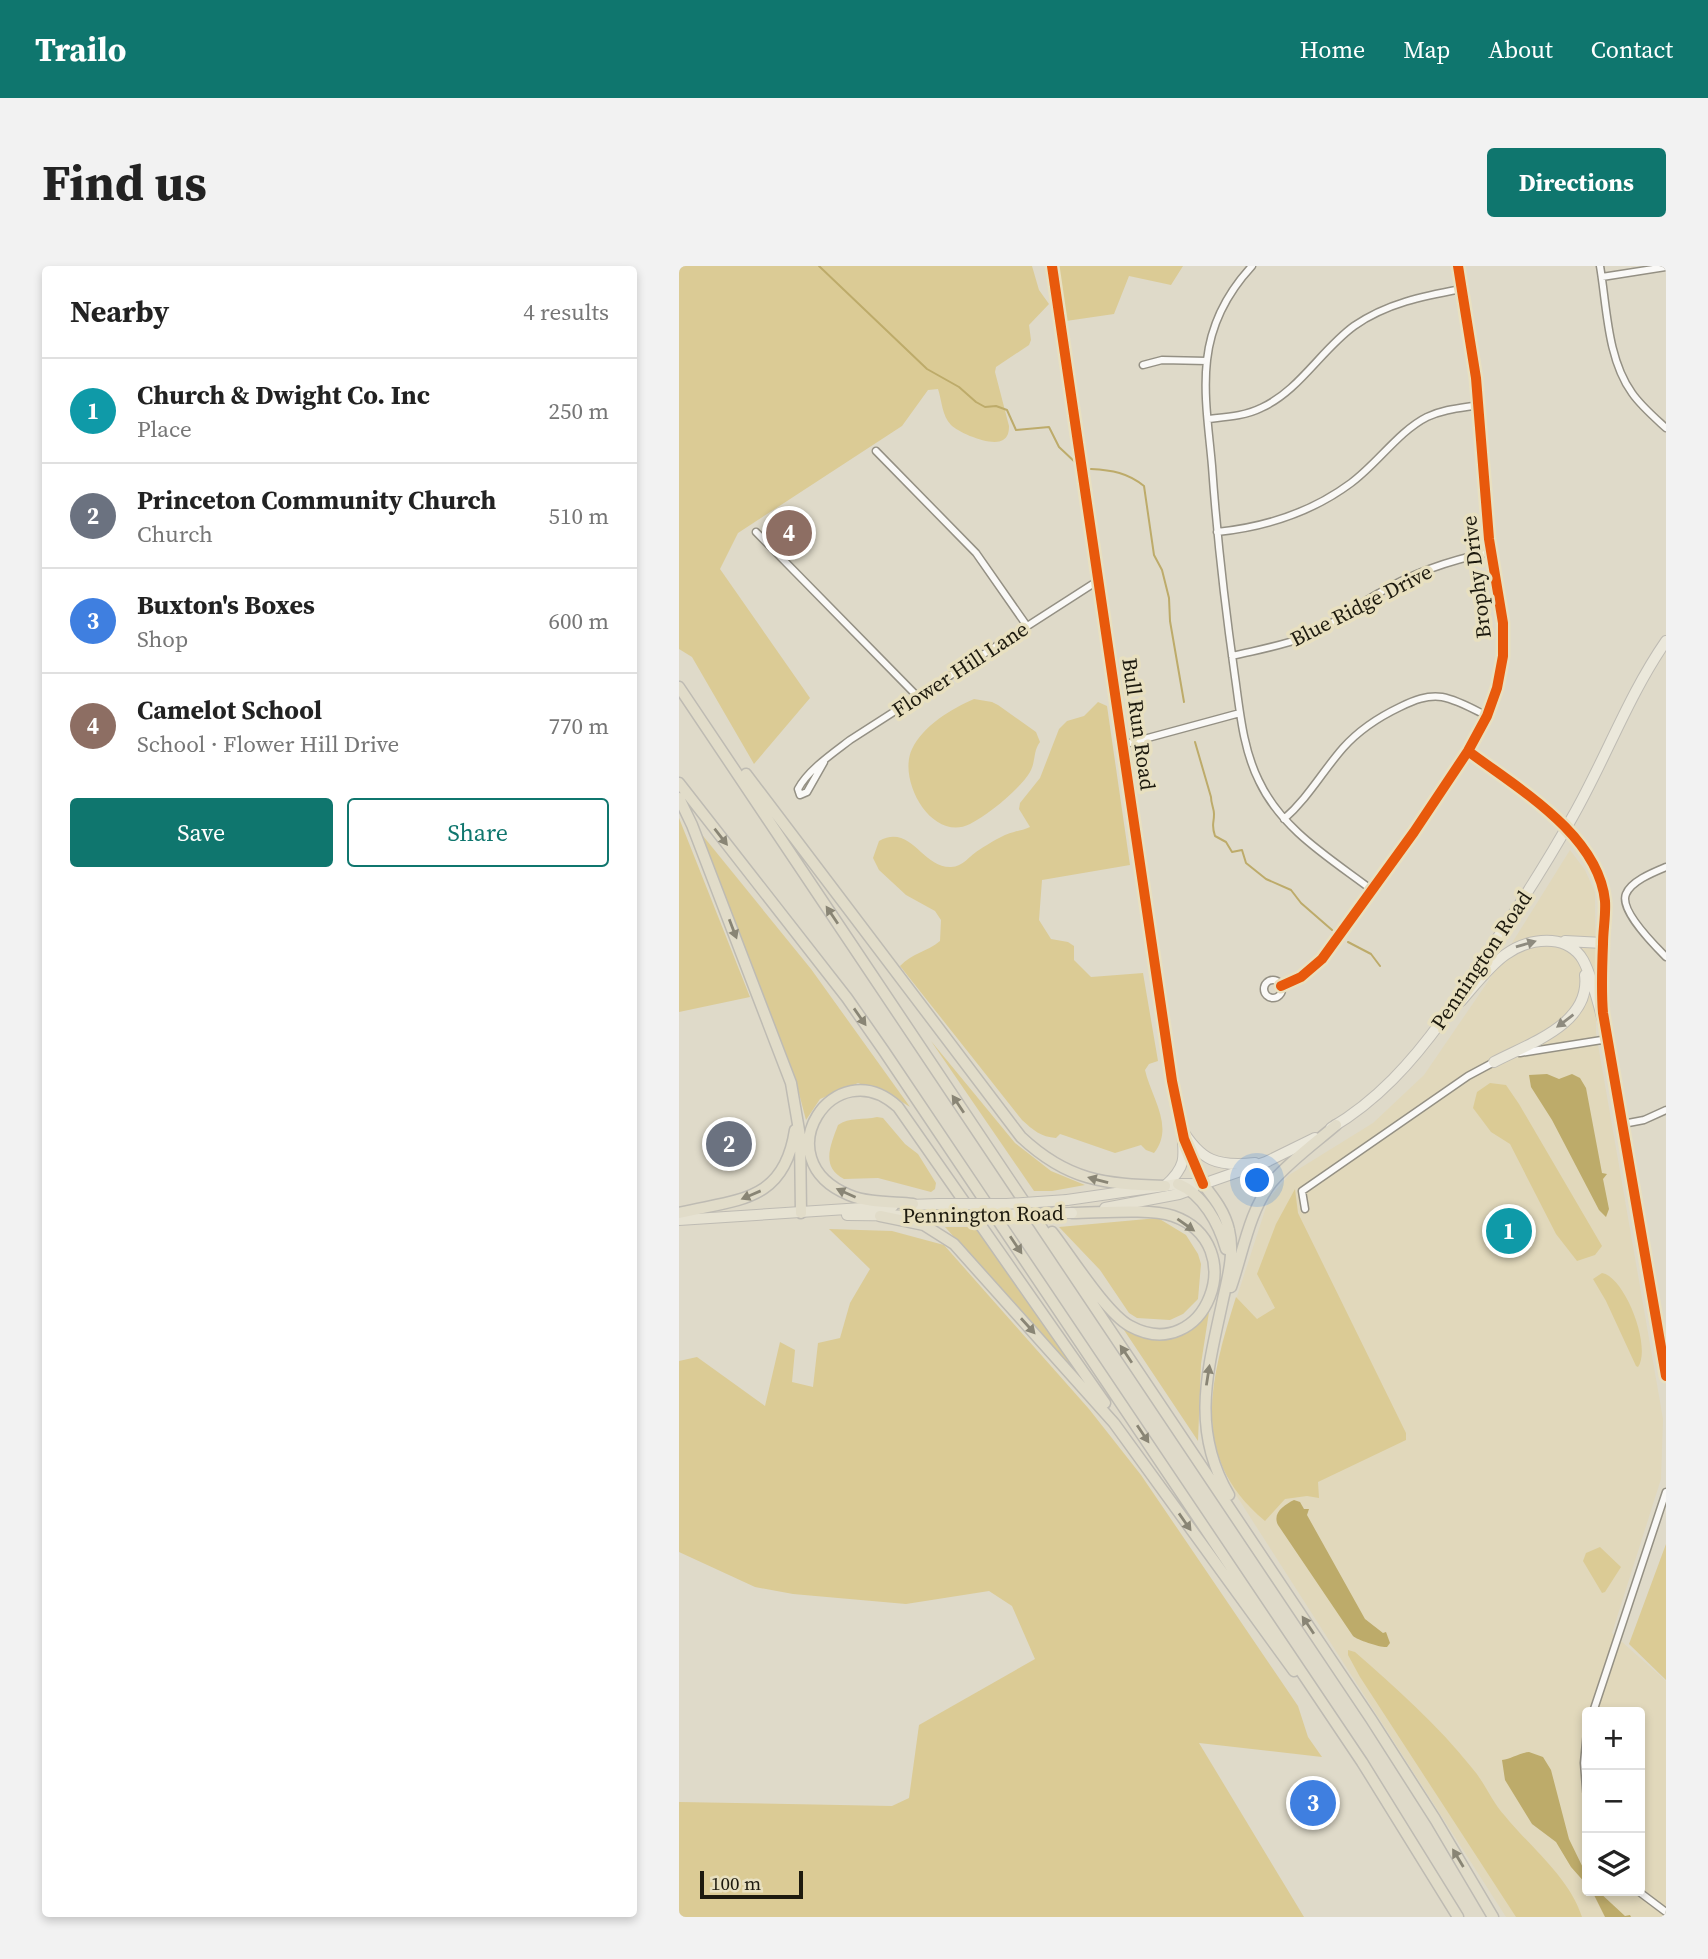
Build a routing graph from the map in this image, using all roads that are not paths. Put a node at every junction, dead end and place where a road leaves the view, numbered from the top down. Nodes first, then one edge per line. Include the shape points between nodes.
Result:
1 (1052, 266) edge
2 (1252, 266) edge
3 (1458, 266) edge
4 (1600, 266) edge
5 (1666, 267) edge
6 (1602, 277) junction
7 (1461, 289) junction
8 (1206, 361) junction
9 (1143, 365) dead end
10 (1479, 405) junction
11 (1208, 419) junction
12 (1666, 428) edge
13 (876, 451) dead end
14 (756, 531) dead end
15 (1217, 532) junction
16 (1490, 552) junction
17 (1099, 580) junction
18 (1027, 626) junction
19 (1666, 641) edge
20 (1232, 656) junction
21 (679, 685) edge
22 (917, 696) junction
23 (1240, 713) junction
24 (1487, 716) junction
25 (1122, 745) junction
26 (1468, 751) junction
27 (824, 762) junction
28 (679, 783) edge
29 (679, 798) edge
30 (1284, 819) junction
31 (1566, 828) junction
32 (1666, 867) edge
33 (1372, 890) junction
34 (1560, 942) junction
35 (1603, 943) junction
36 (1666, 957) edge
37 (1281, 986) dead end
38 (1608, 1039) junction
39 (1427, 1041) junction
40 (1494, 1062) junction
41 (795, 1096) junction
42 (1666, 1110) edge
43 (1623, 1124) junction
44 (1336, 1125) junction
45 (1181, 1128) junction
46 (979, 1135) junction
47 (1266, 1162) junction
48 (1178, 1184) junction
49 (1203, 1184) junction
50 (1165, 1186) junction
51 (1191, 1191) junction
52 (913, 1204) junction
53 (1305, 1209) dead end
54 (679, 1213) edge
55 (801, 1213) junction
56 (1072, 1213) junction
57 (880, 1216) junction
58 (679, 1220) edge
59 (1229, 1269) junction
60 (1214, 1340) junction
61 (1666, 1376) edge
62 (1143, 1461) junction
63 (1666, 1492) edge
64 (1246, 1532) junction
65 (1595, 1707) edge
66 (1362, 1762) junction
67 (1645, 1896) edge
68 (1666, 1912) edge
69 (1458, 1917) edge
70 (1493, 1917) edge

1 - 17 street, Bull Run Road
2 - 8 street via 1219,313
3 - 7 street, Brophy Drive
4 - 6 street
5 - 6 street
6 - 12 street via 1613,347 1624,381
7 - 10 street, Brophy Drive
7 - 11 street via 1381,310 1340,337 1272,403 1248,413
8 - 9 street via 1162,360
8 - 11 street
10 - 15 street via 1425,418 1366,471 1311,507 1268,523
10 - 16 street, Brophy Drive
11 - 15 street
13 - 18 street via 976,553
14 - 22 street
15 - 20 street
16 - 20 street, Blue Ridge Drive via 1395,583 1305,637
16 - 24 street, Brophy Drive via 1504,639 1501,672
17 - 18 street, Flower Hill Lane
17 - 25 street, Bull Run Road
18 - 22 street, Flower Hill Lane
19 - 31 main road, Pennington Road via 1639,681
20 - 23 street
46 -> 21 highway
50 -> 21 highway via 1095,1180 1056,1164 1021,1137
22 - 27 street, Flower Hill Lane
23 - 25 street
23 - 30 street via 1251,764
24 - 26 street, Brophy Drive
24 - 30 street via 1439,697 1392,710 1345,746
25 - 45 street, Bull Run Road
26 - 31 street
26 - 33 street, Brophy Drive
27 - 27 street, Flower Hill Lane via 801,784 800,794 807,792
28 -> 66 highway via 847,998
29 -> 41 highway
30 - 33 street
31 - 35 street via 1588,856 1601,883
31 - 39 main road, Pennington Road
32 - 36 street via 1636,883 1625,898 1630,914
33 - 37 street, Brophy Drive via 1313,968
34 - 35 main road
34 - 38 main road via 1585,963
39 -> 34 main road via 1500,957 1524,944
34 -> 40 main road via 1579,958 1585,973 1579,1008 1563,1025
35 - 38 street via 1602,1001
38 - 40 street via 1523,1052
38 - 43 street
39 - 44 main road, Pennington Road via 1384,1088
40 - 53 street via 1302,1191
41 -> 54 highway via 794,1139 774,1181 748,1198
41 - 55 highway
42 - 43 street
43 - 61 street
44 - 47 main road, Pennington Road
44 - 60 highway via 1284,1169 1262,1196
45 - 47 main road via 1195,1150 1213,1161 1230,1165
45 - 49 street, Bull Run Road
45 - 50 main road via 1182,1164
56 -> 46 highway via 1156,1212 1188,1224 1204,1241 1213,1261 1214,1282 1206,1306 1190,1323 1172,1332 1146,1332 1125,1323
64 -> 46 highway
47 - 49 main road, Pennington Road
48 - 49 highway, Pennington Road
48 - 50 highway, Pennington Road
48 - 51 highway
49 - 51 highway, Pennington Road
49 - 59 highway via 1228,1226
50 - 52 highway, Pennington Road, bridge via 1067,1200
51 - 56 highway, Pennington Road
51 - 59 highway via 1219,1229
52 - 55 highway, Pennington Road
52 -> 62 highway via 855,1197 819,1173 810,1155 809,1136 816,1116 828,1102 864,1091 885,1097 898,1107
55 - 57 highway, Pennington Road
55 - 58 highway, Pennington Road
56 - 57 highway, Pennington Road, bridge
57 -> 62 highway via 924,1225 954,1244
59 - 60 highway
64 -> 60 highway via 1216,1469 1207,1438 1205,1393
62 -> 66 highway
63 - 65 street
70 -> 64 highway via 1403,1769
66 - 69 highway
67 - 68 street

